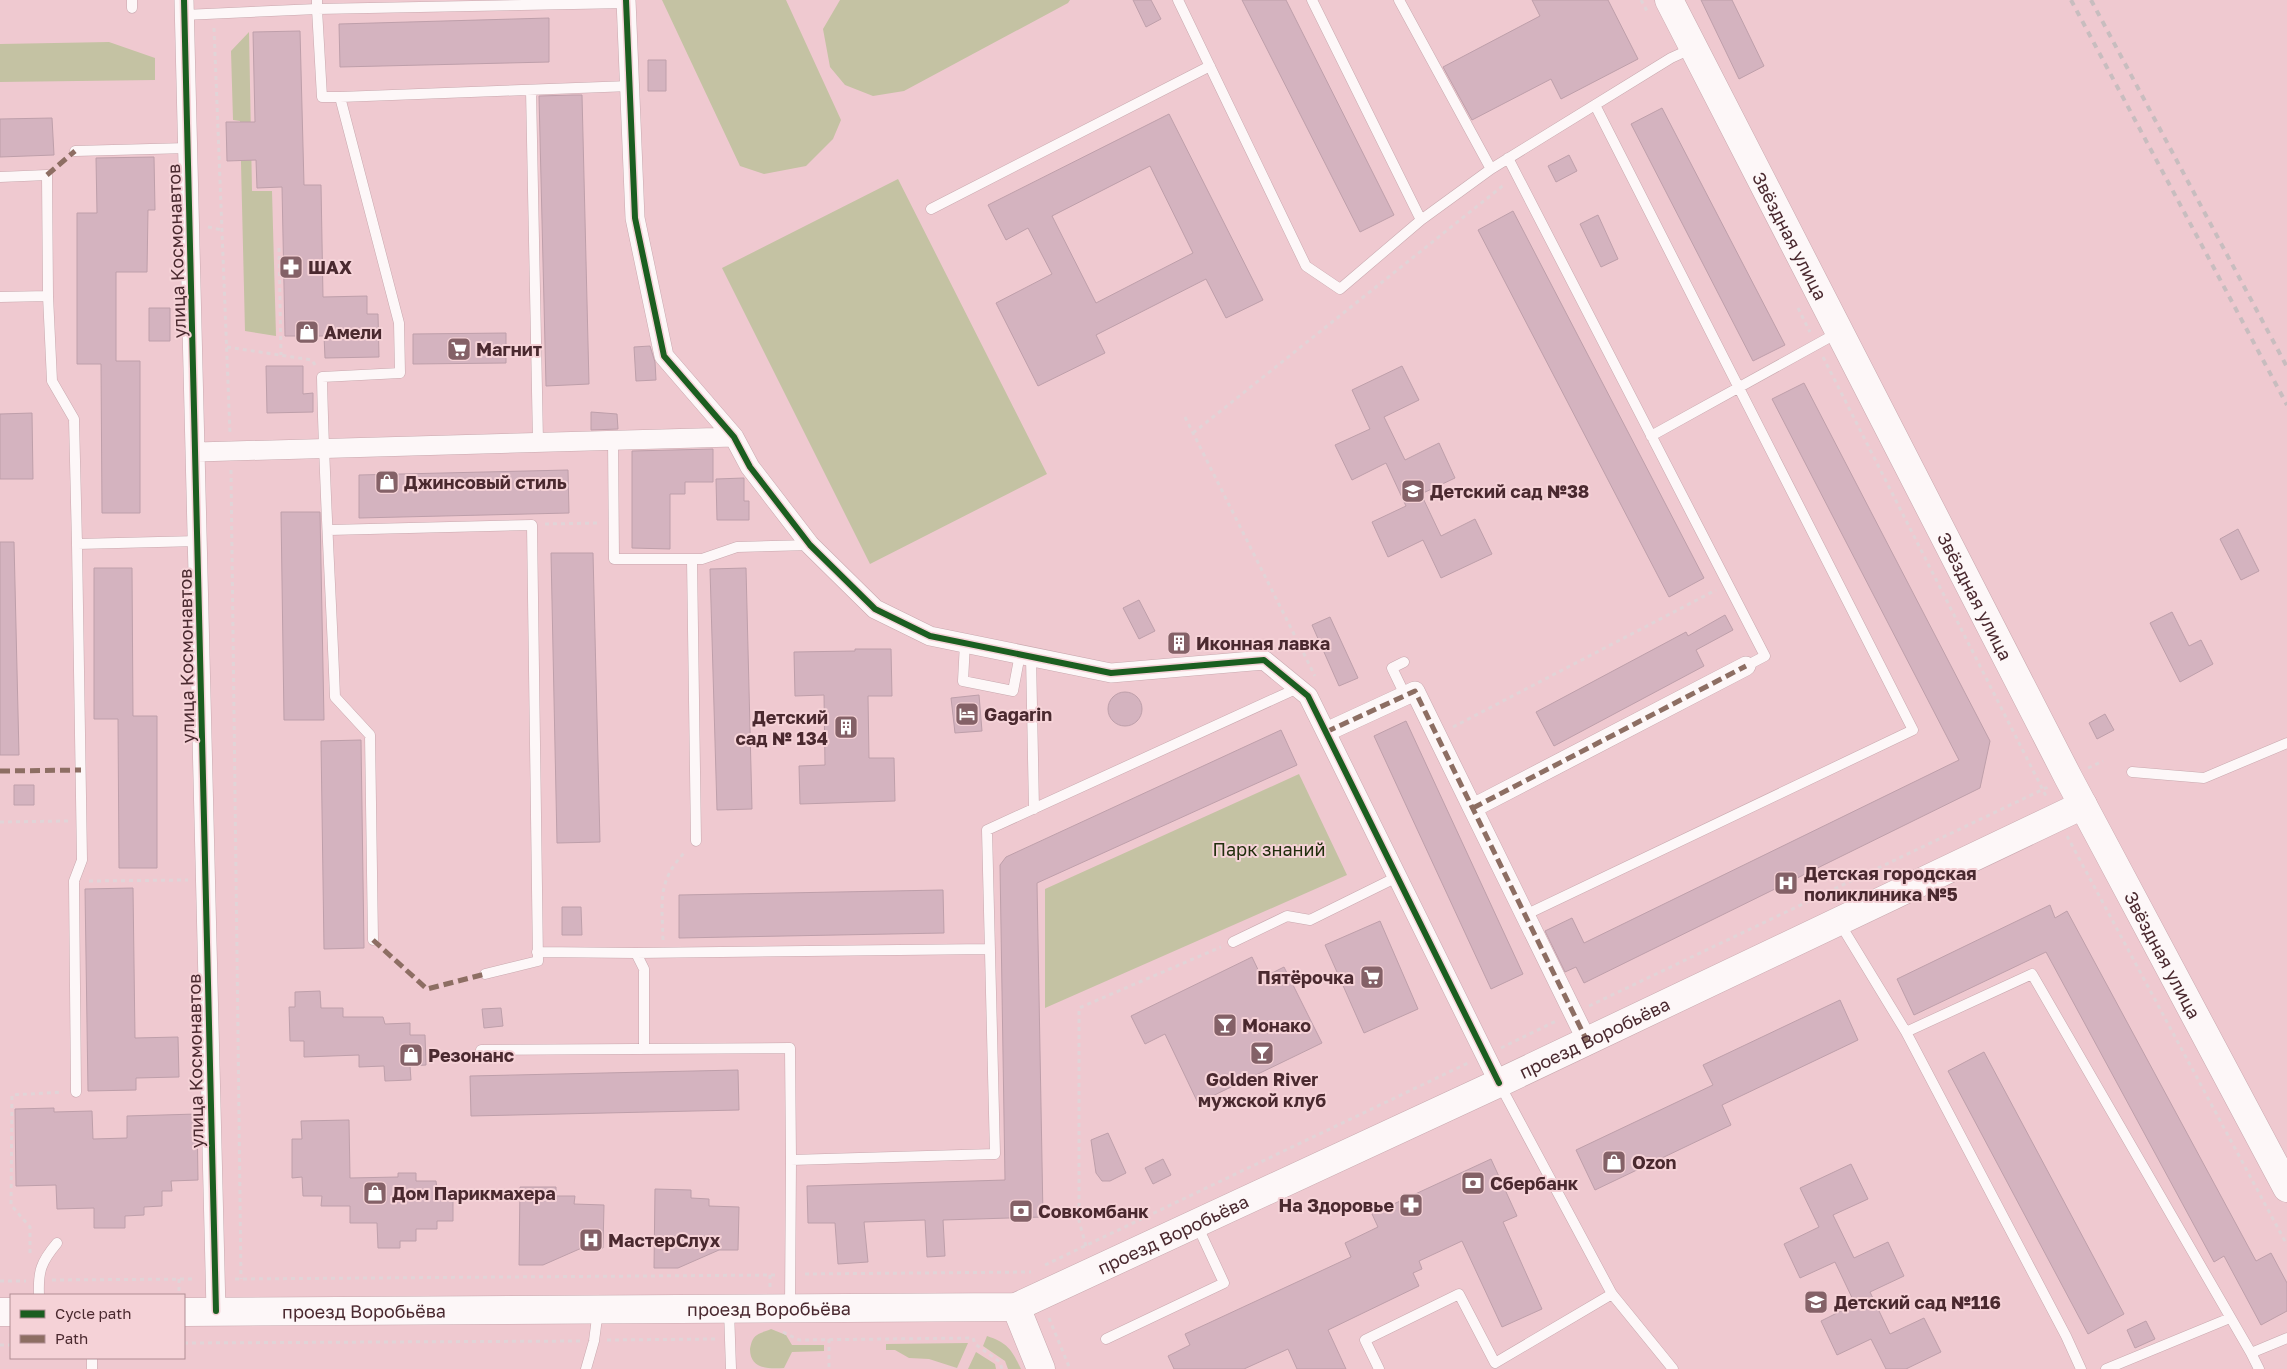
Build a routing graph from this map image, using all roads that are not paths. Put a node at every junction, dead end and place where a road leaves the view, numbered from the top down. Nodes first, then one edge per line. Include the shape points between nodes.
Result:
1 (1178, 0) edge
2 (1312, 0) edge
3 (1399, 0) edge
4 (1669, 0) edge
5 (626, 1) edge
6 (318, 5) edge
7 (184, 8) edge
8 (1694, 47) junction
9 (1210, 66) junction
10 (630, 86) junction
11 (530, 90) junction
12 (340, 97) junction
13 (1594, 104) junction
14 (188, 148) junction
15 (75, 151) dead end
16 (1508, 158) junction
17 (1492, 169) junction
18 (0, 177) edge
19 (931, 209) dead end
20 (1421, 220) junction
21 (48, 296) junction
22 (0, 297) edge
23 (1839, 332) junction
24 (1739, 388) junction
25 (1651, 436) junction
26 (734, 438) junction
27 (613, 440) junction
28 (538, 441) junction
29 (323, 450) junction
30 (196, 452) junction
31 (329, 530) junction
32 (199, 541) junction
33 (77, 544) junction
34 (810, 544) junction
35 (692, 559) junction
36 (965, 643) junction
37 (1025, 656) junction
38 (1404, 662) dead end
39 (1746, 666) joint
40 (1298, 688) junction
41 (1405, 695) junction
42 (1326, 732) junction
43 (2287, 743) edge
44 (2132, 772) dead end
45 (2083, 806) junction
46 (1034, 808) junction
47 (1473, 808) junction
48 (696, 841) road end
49 (1397, 877) junction
50 (1525, 915) junction
51 (1839, 921) junction
52 (373, 940) dead end
53 (1233, 942) road end
54 (990, 949) junction
55 (537, 952) junction
56 (636, 953) junction
57 (485, 974) dead end
58 (1906, 1032) junction
59 (1587, 1041) junction
60 (644, 1049) junction
61 (481, 1050) dead end
62 (1499, 1083) junction
63 (76, 1092) road end
64 (791, 1160) junction
65 (2287, 1188) edge
66 (1196, 1224) junction
67 (57, 1243) dead end
68 (39, 1294) edge
69 (1612, 1294) junction
70 (1028, 1302) junction
71 (790, 1308) junction
72 (598, 1309) junction
73 (729, 1309) junction
74 (216, 1311) junction
75 (185, 1312) edge
76 (2230, 1318) junction
77 (2287, 1338) edge
78 (1106, 1339) dead end
79 (2251, 1353) junction
80 (1491, 1366) edge
81 (586, 1369) edge
82 (730, 1369) edge
83 (1041, 1369) edge
84 (1379, 1369) edge
85 (1672, 1369) edge
86 (2081, 1369) edge
87 (2106, 1369) edge
88 (2259, 1369) edge

1 - 9 lane
2 - 20 lane
3 - 17 lane
4 - 8 main road, Звёздная улица
5 - 6 lane
5 - 10 street
6 - 7 lane via 214,14
6 - 12 lane via 322,97
7 - 14 street, улица Космонавтов
8 - 13 lane
8 - 23 main road, Звёздная улица
9 - 19 lane
9 - 20 lane via 1306,266 1340,289
10 - 11 lane
10 - 26 street via 636,218 664,356
11 - 12 lane
11 - 28 lane
12 - 29 lane via 399,323 400,373 322,377
13 - 16 lane
13 - 24 lane
14 - 15 lane
14 - 30 street, улица Космонавтов
16 - 17 lane
16 - 25 lane
17 - 20 lane
18 - 21 lane via 47,176
21 - 22 lane
21 - 33 lane via 52,381 74,418
23 - 24 lane
23 - 45 main road, Звёздная улица
24 - 25 lane
24 - 50 lane via 1913,730
25 - 39 lane via 1765,656
26 - 27 street
26 - 34 street via 750,467
27 - 28 street
27 - 35 lane via 614,559
28 - 29 street
29 - 30 street
29 - 31 lane
30 - 32 street, улица Космонавтов
31 - 52 lane via 335,697 370,735
31 - 55 lane via 532,525
32 - 33 lane
32 - 74 street, улица Космонавтов
33 - 63 lane via 82,860 74,882
34 - 35 lane via 737,547 702,559
34 - 36 street via 875,609 930,636
35 - 48 lane
36 - 37 street
36 - 37 lane via 963,681 1013,691
37 - 40 street via 1111,673 1264,660
37 - 46 lane
38 - 41 lane via 1392,668
39 - 47 street
40 - 42 street via 1308,696
40 - 46 lane
41 - 42 street
41 - 47 street via 1415,691
42 - 49 street
43 - 44 lane via 2204,778
45 - 51 main road, проезд Воробьёва
45 - 65 main road, Звёздная улица
46 - 54 lane via 987,830
47 - 50 street
49 - 53 lane via 1310,920 1287,916
49 - 62 street
50 - 59 street
51 - 58 lane
51 - 59 main road, проезд Воробьёва
54 - 56 lane
54 - 64 lane via 995,1154
55 - 56 lane
55 - 57 lane via 538,961
56 - 60 lane via 644,969
58 - 76 lane via 2032,974
58 - 86 lane
59 - 62 main road, проезд Воробьёва
60 - 61 lane
60 - 64 lane via 790,1048
62 - 66 main road, проезд Воробьёва
62 - 69 lane
64 - 71 lane
66 - 70 main road, проезд Воробьёва
66 - 78 lane via 1224,1283
67 - 68 lane via 43,1259 35,1281
69 - 80 lane
69 - 85 lane
70 - 71 main road, проезд Воробьёва
70 - 83 main road
71 - 73 main road, проезд Воробьёва
72 - 73 main road, проезд Воробьёва
72 - 74 main road, проезд Воробьёва
72 - 81 lane
73 - 82 lane
74 - 75 main road, проезд Воробьёва
76 - 79 lane
76 - 87 lane
77 - 79 lane
79 - 88 lane
80 - 84 lane via 1459,1294 1364,1340

